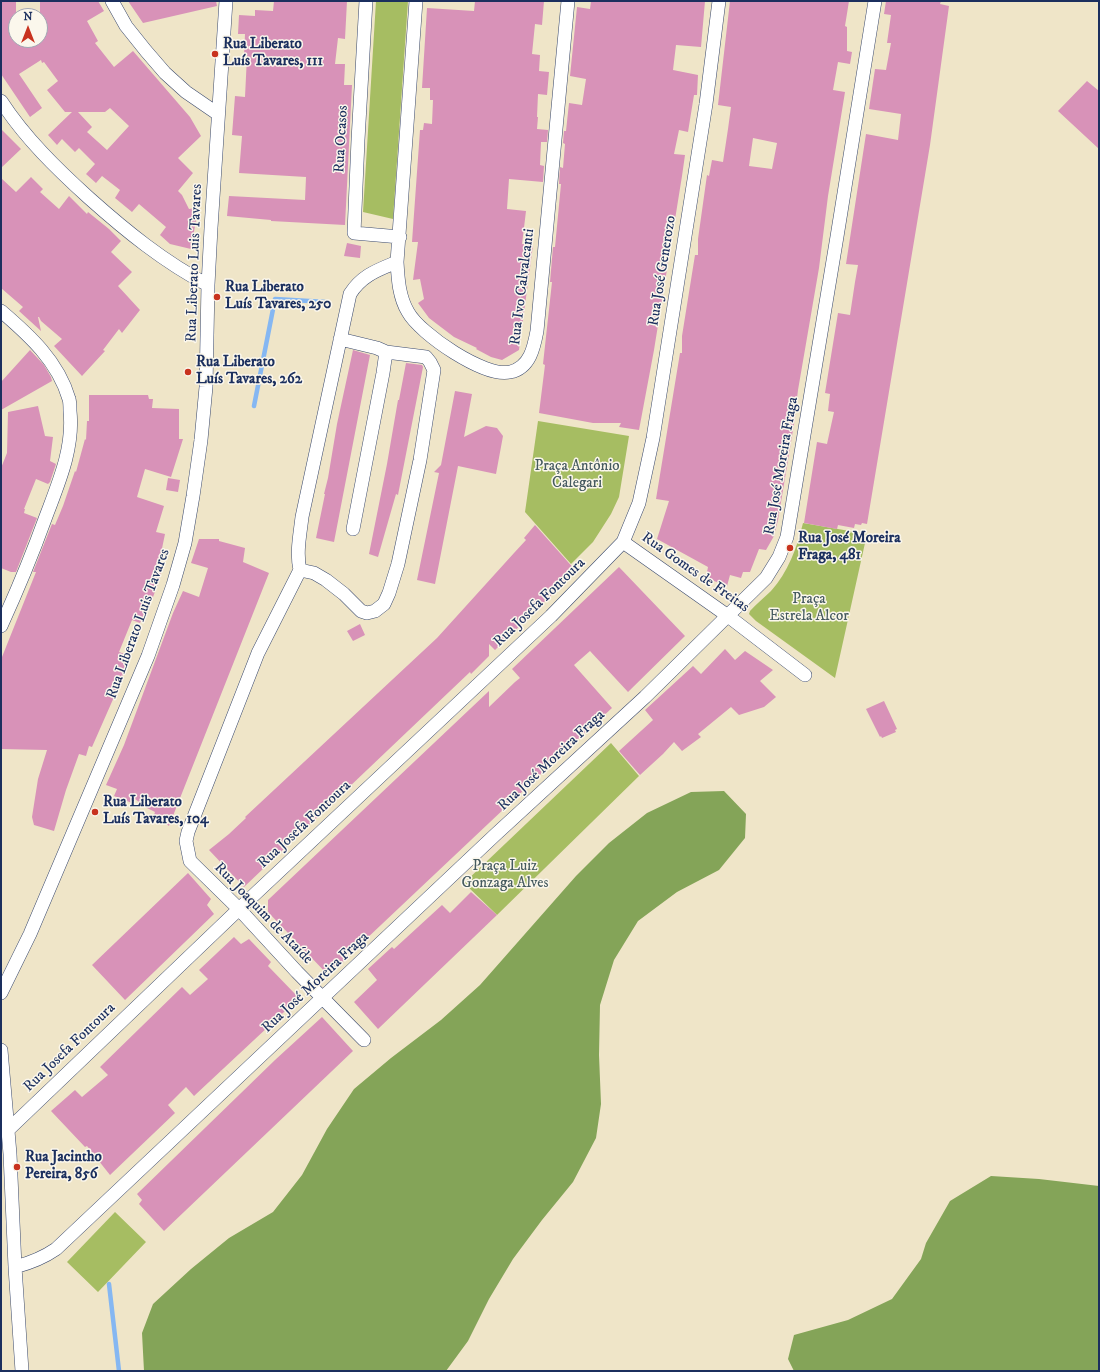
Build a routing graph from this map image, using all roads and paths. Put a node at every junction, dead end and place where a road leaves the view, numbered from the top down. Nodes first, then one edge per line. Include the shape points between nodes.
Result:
1 (112, 1) edge
2 (226, 1) edge
3 (366, 1) edge
4 (416, 1) edge
5 (568, 1) edge
6 (719, 1) edge
7 (875, 1) edge
8 (1, 101) edge
9 (218, 114) junction
10 (400, 237) junction
11 (398, 262) junction
12 (208, 285) junction
13 (1, 311) edge
14 (340, 339) junction
15 (386, 352) junction
16 (353, 529) dead end
17 (623, 542) junction
18 (300, 570) junction
19 (728, 616) junction
20 (1, 626) edge
21 (805, 675) dead end
22 (239, 909) junction
23 (1, 993) edge
24 (323, 998) junction
25 (364, 1040) dead end
26 (1, 1050) edge
27 (8, 1130) junction
28 (15, 1267) junction
29 (22, 1371) edge

1 - 9 street via 126,26 165,73 186,92
2 - 9 street, Rua Liberato Luis Tavares
3 - 10 street, Rua Ocasos via 354,233
4 - 10 street, Rua Ivo Calvalcanti
5 - 11 street, Rua Ivo Calvalcanti via 537,331 534,349 528,360 511,372 491,371 445,348 408,313 398,280
6 - 17 street, Rua José Generozo via 706,104 653,438 639,503
7 - 19 street, Rua José Moreira Fraga via 787,537 766,578
8 - 12 street via 30,140 108,215 182,271
9 - 12 street, Rua Liberato Luis Tavares
10 - 11 street, Rua Ivo Calvalcanti
11 - 14 street via 377,270 355,286 350,294
12 - 23 street, Rua Liberato Luis Tavares via 206,381 201,440 185,543 173,585 148,656 30,934
13 - 20 street via 42,350 57,370 70,399 71,419 70,443 62,475
14 - 15 street
14 - 18 street via 302,517 298,561
15 - 16 street
15 - 18 street via 426,358 434,370 420,460 398,564 389,593 384,604 367,613 326,580 314,573
17 - 19 street, Rua Gomes de Freitas
17 - 22 street, Rua Josefa Fontoura via 551,616
18 - 22 street, Rua Joaquim de Ataíde via 258,653 186,841 190,861
19 - 21 street, Rua Gomes de Freitas
19 - 24 street, Rua José Moreira Fraga
22 - 24 street, Rua Joaquim de Ataíde
22 - 27 street, Rua Josefa Fontoura
24 - 25 street, Rua Joaquim de Ataíde
24 - 28 street, Rua José Moreira Fraga via 56,1249 44,1258
26 - 27 street
27 - 28 street
28 - 29 street

